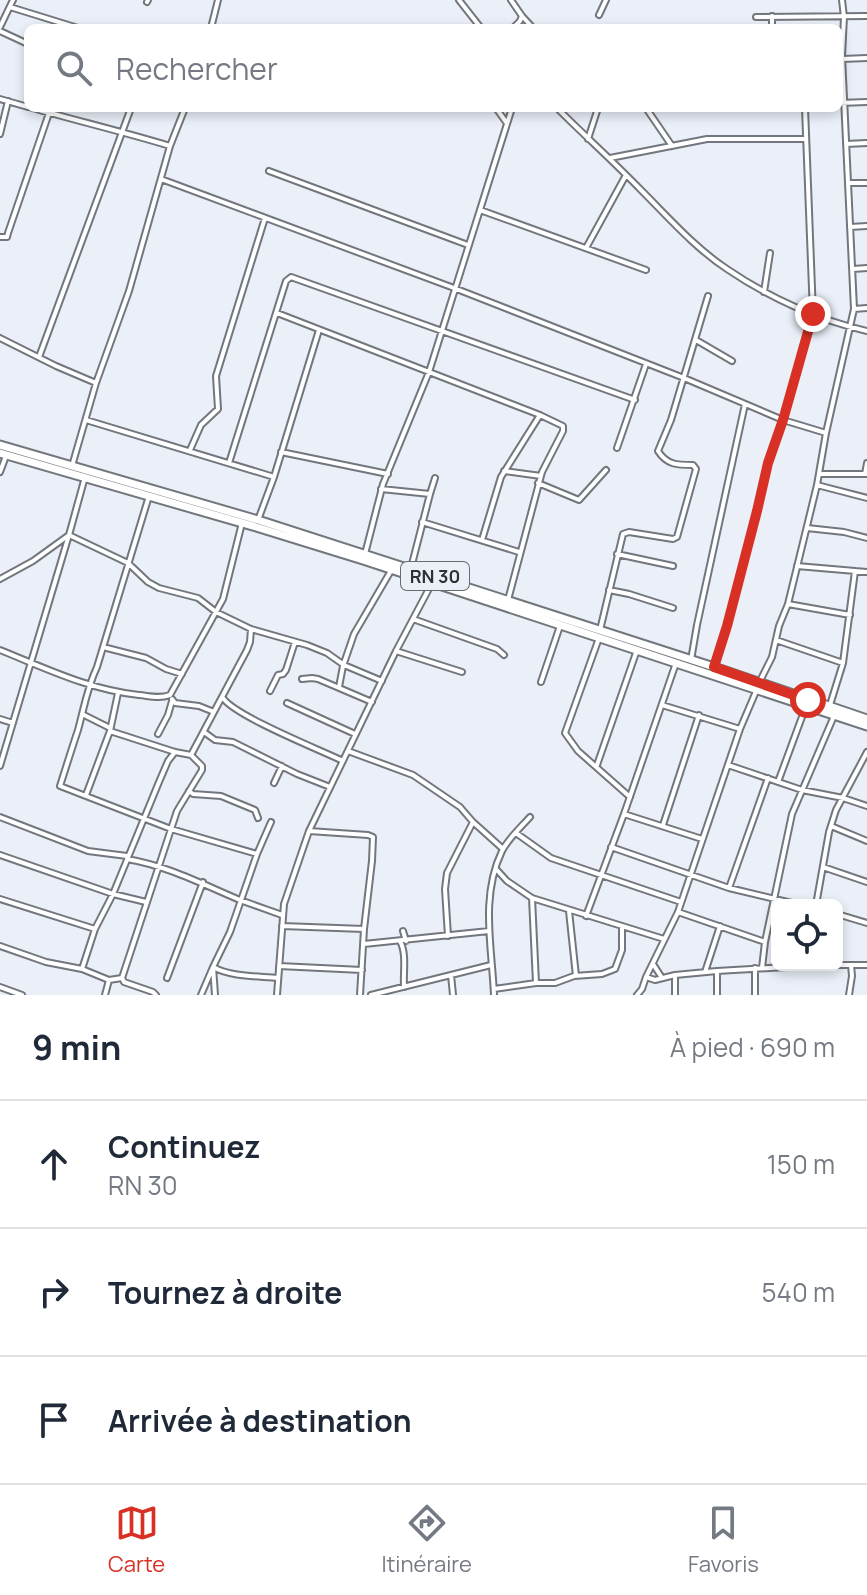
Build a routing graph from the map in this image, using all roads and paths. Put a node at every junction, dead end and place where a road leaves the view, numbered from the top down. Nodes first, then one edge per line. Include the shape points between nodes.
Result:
1 (13, 0) edge
2 (218, 0) edge
3 (459, 0) edge
4 (511, 0) edge
5 (606, 0) edge
6 (842, 0) edge
7 (10, 7) junction
8 (599, 15) dead end
9 (522, 16) junction
10 (772, 16) junction
11 (867, 16) edge
12 (756, 17) dead end
13 (844, 17) junction
14 (65, 24) edge
15 (212, 24) edge
16 (478, 24) edge
17 (517, 24) edge
18 (529, 24) edge
19 (772, 24) edge
20 (0, 29) edge
21 (843, 30) edge
22 (24, 42) edge
23 (843, 57) edge
24 (867, 58) edge
25 (0, 99) edge
26 (8, 101) junction
27 (867, 102) edge
28 (843, 103) edge
29 (24, 106) edge
30 (45, 112) edge
31 (130, 112) edge
32 (183, 112) edge
33 (499, 112) edge
34 (510, 112) edge
35 (561, 112) edge
36 (597, 112) edge
37 (649, 112) edge
38 (805, 112) edge
39 (843, 112) edge
40 (49, 113) junction
41 (506, 122) junction
42 (123, 131) junction
43 (0, 134) edge
44 (588, 139) junction
45 (806, 139) junction
46 (867, 143) edge
47 (846, 144) junction
48 (170, 146) junction
49 (672, 146) junction
50 (609, 158) junction
51 (269, 171) dead end
52 (626, 175) junction
53 (161, 179) junction
54 (848, 183) junction
55 (867, 183) edge
56 (480, 210) junction
57 (265, 218) junction
58 (867, 226) edge
59 (850, 227) junction
60 (0, 237) edge
61 (468, 245) junction
62 (586, 248) junction
63 (770, 253) dead end
64 (867, 268) edge
65 (852, 269) junction
66 (646, 270) dead end
67 (454, 288) junction
68 (764, 292) junction
69 (708, 296) dead end
70 (867, 308) edge
71 (854, 309) junction
72 (277, 313) junction
73 (813, 314) junction
74 (851, 328) junction
75 (319, 330) junction
76 (442, 331) junction
77 (867, 331) edge
78 (0, 338) edge
79 (696, 340) junction
80 (39, 357) junction
81 (732, 361) dead end
82 (646, 364) junction
83 (429, 372) junction
84 (684, 378) junction
85 (96, 383) junction
86 (635, 400) junction
87 (745, 404) junction
88 (540, 415) junction
89 (86, 420) junction
90 (783, 420) junction
91 (826, 433) junction
92 (0, 445) edge
93 (617, 448) dead end
94 (190, 450) junction
95 (281, 452) junction
96 (3, 454) edge
97 (229, 463) junction
98 (867, 463) edge
99 (72, 469) junction
100 (606, 470) dead end
101 (504, 471) junction
102 (0, 472) edge
103 (388, 474) junction
104 (819, 474) junction
105 (866, 474) edge
106 (541, 476) junction
107 (85, 477) junction
108 (274, 477) junction
109 (435, 478) dead end
110 (538, 483) junction
111 (817, 485) junction
112 (381, 489) junction
113 (430, 494) junction
114 (149, 496) junction
115 (867, 498) edge
116 (258, 520) junction
117 (422, 522) junction
118 (242, 523) junction
119 (807, 528) junction
120 (69, 535) junction
121 (867, 538) edge
122 (482, 540) junction
123 (519, 552) junction
124 (365, 554) junction
125 (617, 554) junction
126 (128, 563) junction
127 (673, 566) dead end
128 (797, 566) junction
129 (411, 568) junction
130 (392, 569) junction
131 (855, 571) junction
132 (867, 572) edge
133 (0, 579) edge
134 (432, 583) junction
135 (609, 590) junction
136 (508, 600) junction
137 (788, 604) junction
138 (673, 608) dead end
139 (216, 612) junction
140 (850, 615) junction
141 (413, 619) junction
142 (560, 626) junction
143 (251, 629) junction
144 (599, 634) junction
145 (776, 640) junction
146 (295, 642) junction
147 (103, 647) junction
148 (0, 650) edge
149 (637, 650) junction
150 (396, 651) junction
151 (504, 655) dead end
152 (691, 660) junction
153 (31, 662) junction
154 (676, 663) junction
155 (843, 663) junction
156 (344, 665) junction
157 (714, 667) junction
158 (462, 672) dead end
159 (182, 674) junction
160 (302, 679) dead end
161 (382, 681) junction
162 (541, 682) dead end
163 (89, 684) junction
164 (758, 686) junction
165 (339, 687) junction
166 (270, 691) dead end
167 (118, 693) junction
168 (171, 697) junction
169 (223, 698) junction
170 (372, 702) junction
171 (287, 703) dead end
172 (662, 705) junction
173 (806, 706) junction
174 (829, 708) junction
175 (215, 713) junction
176 (82, 714) junction
177 (699, 715) junction
178 (834, 716) junction
179 (0, 719) edge
180 (867, 719) edge
181 (13, 723) junction
182 (867, 726) edge
183 (740, 729) junction
184 (110, 730) junction
185 (204, 732) junction
186 (158, 734) dead end
187 (355, 734) junction
188 (348, 751) junction
189 (2, 752) edge
190 (175, 752) junction
191 (867, 752) edge
192 (191, 755) junction
193 (343, 761) junction
194 (728, 765) junction
195 (860, 765) junction
196 (0, 766) edge
197 (282, 766) junction
198 (596, 766) junction
199 (867, 768) edge
200 (768, 778) junction
201 (778, 782) junction
202 (274, 783) dead end
203 (330, 787) junction
204 (802, 790) junction
205 (189, 791) junction
206 (86, 795) junction
207 (630, 797) junction
208 (843, 798) junction
209 (867, 806) edge
210 (624, 814) junction
211 (0, 817) edge
212 (530, 817) dead end
213 (258, 818) dead end
214 (143, 819) junction
215 (271, 822) dead end
216 (473, 822) junction
217 (663, 825) junction
218 (831, 826) junction
219 (171, 829) junction
220 (309, 831) junction
221 (516, 833) junction
222 (702, 839) junction
223 (867, 841) edge
224 (611, 847) junction
225 (503, 849) junction
226 (257, 854) junction
227 (0, 855) edge
228 (127, 858) junction
229 (160, 866) junction
230 (823, 867) junction
231 (496, 869) junction
232 (690, 873) junction
233 (601, 875) junction
234 (203, 882) junction
235 (867, 882) edge
236 (729, 888) junction
237 (113, 894) junction
238 (532, 898) junction
239 (0, 899) edge
240 (771, 899) edge
241 (775, 899) edge
242 (817, 899) edge
243 (241, 900) junction
244 (147, 902) junction
245 (681, 902) junction
246 (569, 909) junction
247 (678, 912) junction
248 (282, 915) junction
249 (586, 916) junction
250 (843, 916) edge
251 (771, 917) edge
252 (867, 923) edge
253 (282, 926) junction
254 (622, 926) junction
255 (720, 926) junction
256 (95, 929) junction
257 (364, 929) junction
258 (403, 931) dead end
259 (489, 931) junction
260 (448, 936) junction
261 (664, 939) junction
262 (405, 941) junction
263 (765, 942) junction
264 (364, 944) junction
265 (0, 946) edge
266 (404, 949) junction
267 (653, 964) junction
268 (491, 965) junction
269 (843, 965) edge
270 (851, 965) junction
271 (867, 965) edge
272 (279, 966) junction
273 (213, 967) junction
274 (755, 968) junction
275 (762, 968) junction
276 (771, 968) edge
277 (82, 969) junction
278 (362, 970) junction
279 (717, 971) junction
280 (705, 972) junction
281 (451, 975) junction
282 (675, 975) junction
283 (576, 976) junction
284 (646, 977) junction
285 (122, 978) junction
286 (167, 978) dead end
287 (278, 978) junction
288 (662, 978) junction
289 (109, 980) junction
290 (536, 983) junction
291 (0, 987) edge
292 (404, 987) junction
293 (494, 992) edge
294 (22, 995) edge
295 (105, 995) edge
296 (156, 995) edge
297 (201, 995) edge
298 (215, 995) edge
299 (277, 995) edge
300 (360, 995) edge
301 (371, 995) edge
302 (453, 995) edge
303 (637, 995) edge
304 (675, 995) edge
305 (717, 995) edge
306 (755, 995) edge
307 (849, 995) edge

1 - 7 street
2 - 15 street
3 - 16 street
4 - 9 street
5 - 8 street
6 - 13 street
7 - 14 street
7 - 20 street
9 - 17 street
9 - 18 street
10 - 12 street
10 - 13 street
10 - 19 street
11 - 13 street
13 - 21 street
20 - 22 street
23 - 24 street
25 - 26 street
26 - 29 street
26 - 43 street
27 - 28 street
30 - 40 street
31 - 42 street
32 - 48 street
33 - 41 street
34 - 41 street
35 - 44 street
36 - 44 street
37 - 49 street
38 - 45 street
39 - 47 street
40 - 42 street
40 - 60 street via 7,237
41 - 56 street
42 - 48 street
42 - 80 street
44 - 50 street
45 - 49 street via 707,139
45 - 73 street
46 - 47 street
47 - 54 street
48 - 53 street
49 - 50 street
50 - 52 street
51 - 61 street
52 - 62 street
52 - 68 street via 708,255
53 - 57 street
53 - 85 street
54 - 55 street
54 - 59 street
56 - 61 street
56 - 62 street
57 - 67 street
57 - 94 street via 216,376 218,409 201,425
58 - 59 street
59 - 65 street
61 - 67 street
62 - 66 street
63 - 68 street
64 - 65 street
65 - 71 street
67 - 76 street
67 - 82 street
68 - 73 street
69 - 79 street
70 - 71 street
71 - 74 street
72 - 75 street
72 - 76 street via 291,277
72 - 97 street
73 - 74 street
73 - 90 street
74 - 77 street
74 - 91 street
75 - 83 street
75 - 95 street
76 - 83 street
76 - 86 street
78 - 80 street
79 - 81 street
79 - 84 street
80 - 85 street
82 - 84 street
82 - 86 street
83 - 88 street
83 - 103 street
84 - 87 street
84 - 125 street via 658,451 670,463 696,469 677,537 629,532 623,534
85 - 89 street
86 - 93 street
87 - 90 street
87 - 152 street
88 - 101 street
88 - 106 street via 563,427
89 - 94 street
89 - 99 street
90 - 91 street
90 - 157 street
91 - 104 street
92 - 99 main road, RN 30 / RN 30
94 - 97 street
95 - 103 street
95 - 108 street
96 - 99 main road, RN 30
96 - 102 street
97 - 108 street
98 - 105 street
99 - 107 main road, RN 30
99 - 116 main road, RN 30 / RN 30
100 - 110 street via 579,500
101 - 106 street
101 - 122 street
103 - 112 street
104 - 105 street
104 - 111 street
106 - 110 street
107 - 114 main road, RN 30
107 - 120 street
108 - 116 street
109 - 113 street
110 - 123 street
111 - 115 street
111 - 119 street
112 - 113 street
112 - 124 street
113 - 117 street
114 - 118 main road, RN 30
114 - 126 street
116 - 124 main road, RN 30 / RN 30
117 - 122 street
117 - 129 street
118 - 130 main road, RN 30
118 - 139 street
119 - 121 street
119 - 128 street
120 - 126 street
120 - 133 street
120 - 153 street
122 - 123 street
123 - 136 street
124 - 129 main road, RN 30 / RN 30
125 - 127 street
125 - 135 street
126 - 139 street via 148,582 198,598
126 - 147 street
128 - 131 street
128 - 137 street
129 - 136 main road, RN 30 / RN 30
130 - 134 main road, RN 30
130 - 156 street via 354,634
131 - 132 street
131 - 140 street
134 - 141 street
134 - 142 main road, RN 30
135 - 138 street
135 - 144 street
136 - 144 main road, RN 30 / RN 30
137 - 140 street
137 - 145 street
139 - 143 street
139 - 159 street
140 - 155 street
141 - 150 street
141 - 151 street
142 - 144 main road, RN 30
142 - 162 street
143 - 146 street
143 - 169 street via 247,650
144 - 149 main road, RN 30
144 - 152 main road, RN 30 / RN 30
144 - 198 street via 565,733
145 - 155 street
145 - 164 street
146 - 156 street
146 - 166 street via 286,670
147 - 159 street
147 - 163 street
148 - 153 street
149 - 154 main road, RN 30
149 - 198 street
150 - 158 street
150 - 161 street
152 - 157 main road, RN 30 / RN 30
153 - 163 street
153 - 181 street
154 - 164 main road, RN 30
154 - 172 street
155 - 174 street
156 - 161 street
156 - 165 street
157 - 164 main road, RN 30 / RN 30
159 - 168 street
160 - 165 street
161 - 170 street
163 - 167 street
163 - 176 street
164 - 173 main road, RN 30
164 - 174 main road, RN 30 / RN 30
164 - 183 street
165 - 170 street
167 - 168 street
167 - 184 street
168 - 175 street via 175,703
168 - 186 street
169 - 175 street
169 - 193 street via 244,714
170 - 187 street
171 - 187 street
172 - 177 street
172 - 207 street
173 - 178 main road, RN 30
173 - 201 street
174 - 180 main road, RN 30 / RN 30
175 - 185 street
176 - 184 street
176 - 206 street via 60,786
177 - 183 street
177 - 217 street
178 - 182 main road, RN 30
178 - 204 street
179 - 181 street
181 - 189 street
183 - 194 street
184 - 190 street
184 - 206 street
185 - 192 street
185 - 197 street
187 - 188 street
188 - 193 street
188 - 216 street via 413,775
189 - 196 street
190 - 192 street
190 - 214 street
191 - 195 street
192 - 205 street via 202,770
193 - 203 street
194 - 200 street
194 - 222 street
195 - 199 street
195 - 208 street
197 - 202 street
197 - 203 street
198 - 207 street
200 - 201 street
200 - 236 street
201 - 204 street
203 - 220 street
204 - 208 street
204 - 241 street via 789,824
205 - 213 street via 221,796 255,810
205 - 219 street
206 - 214 street
207 - 210 street
208 - 209 street
208 - 218 street
210 - 217 street
210 - 224 street
211 - 228 street via 88,851
212 - 221 street
214 - 219 street
214 - 228 street
215 - 226 street
216 - 225 street
216 - 260 street via 447,873
217 - 222 street
218 - 223 street
218 - 230 street
219 - 226 street
219 - 229 street
220 - 248 street
220 - 257 street via 373,837
221 - 225 street
221 - 233 street via 551,858
222 - 232 street
224 - 232 street
224 - 233 street
225 - 231 street
226 - 243 street
227 - 237 street
228 - 229 street
228 - 237 street
229 - 234 street
229 - 244 street
230 - 235 street
230 - 242 street
231 - 238 street
231 - 259 street
232 - 236 street
232 - 245 street
233 - 245 street
233 - 249 street
234 - 243 street
234 - 286 street
236 - 240 street
237 - 244 street
237 - 256 street
238 - 246 street
238 - 290 street
239 - 256 street
243 - 248 street
243 - 273 street
244 - 285 street
245 - 247 street
246 - 249 street
246 - 283 street
247 - 255 street
247 - 261 street
248 - 253 street
249 - 254 street
250 - 252 street
251 - 263 street
253 - 257 street
253 - 272 street
254 - 261 street
254 - 283 street via 615,969
255 - 263 street
255 - 280 street
256 - 277 street
257 - 264 street
258 - 262 street
259 - 260 street
259 - 268 street
260 - 262 street
261 - 267 street
262 - 264 street
262 - 266 street
262 - 266 street
263 - 275 street
264 - 278 street
265 - 277 street
266 - 292 street
267 - 284 street
267 - 288 street
268 - 281 street
268 - 293 street
269 - 270 street
270 - 271 street
270 - 307 street
272 - 278 street
272 - 287 street
273 - 287 street
273 - 297 street
273 - 298 street
274 - 275 street
274 - 279 street
274 - 306 street
275 - 276 street
277 - 289 street
278 - 300 street
279 - 280 street
279 - 305 street
280 - 282 street
281 - 292 street
281 - 302 street
282 - 288 street
282 - 304 street
283 - 290 street
284 - 288 street
284 - 303 street
285 - 289 street
285 - 296 street
287 - 299 street
289 - 295 street
290 - 293 street
291 - 294 street
292 - 301 street

